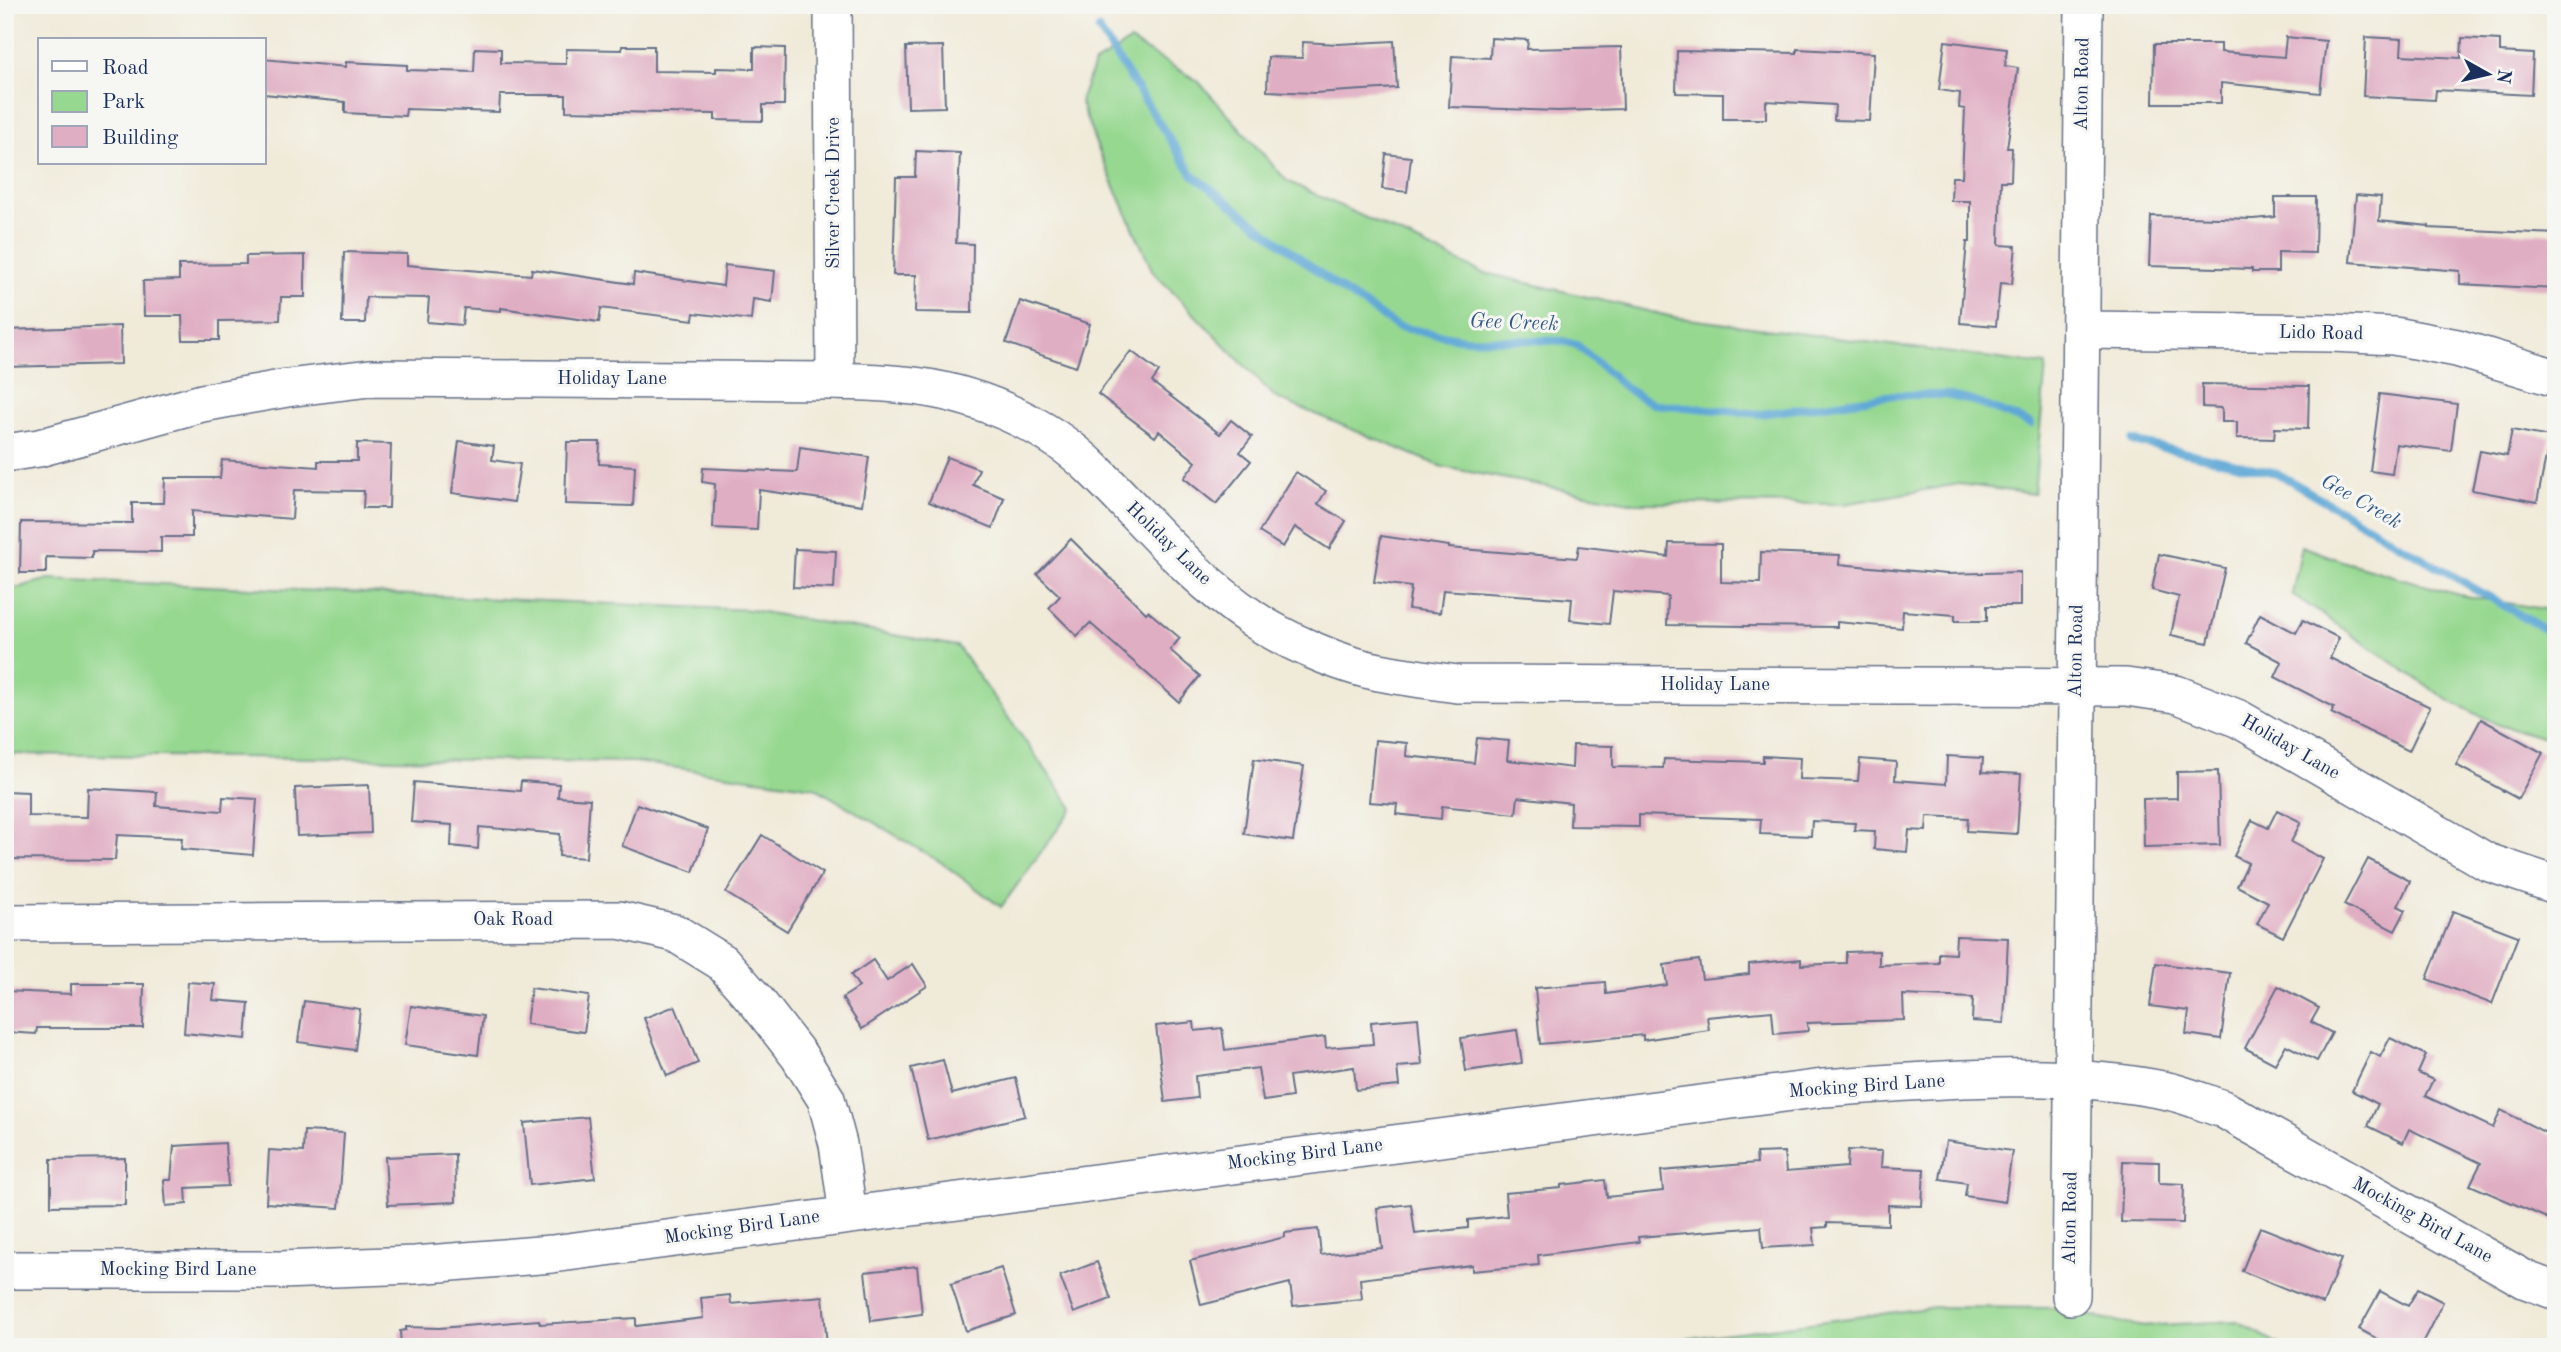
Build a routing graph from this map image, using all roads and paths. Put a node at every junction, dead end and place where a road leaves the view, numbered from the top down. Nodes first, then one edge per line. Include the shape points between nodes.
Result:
1 (833, 5) edge
2 (2084, 5) edge
3 (2081, 330) junction
4 (2556, 378) edge
5 (835, 381) junction
6 (5, 453) edge
7 (2077, 687) junction
8 (2556, 885) edge
9 (5, 923) edge
10 (2073, 1079) junction
11 (848, 1214) junction
12 (5, 1270) edge
13 (2556, 1291) edge
14 (2071, 1296) dead end

1 - 5 street, Silver Creek Drive
2 - 3 street, Alton Road
3 - 4 street, Lido Road via 2394,336 2457,348
3 - 7 street, Alton Road
5 - 6 street, Holiday Lane via 370,378 202,403 39,448
5 - 7 street, Holiday Lane via 957,394 1015,416 1058,440 1092,468 1190,570 1253,619 1316,652 1376,672 1457,684
7 - 8 street, Holiday Lane via 2176,694 2239,719 2487,862
7 - 10 street, Alton Road
9 - 11 street, Oak Road via 620,920 675,933 722,962 799,1056 826,1099
10 - 11 street, Mocking Bird Lane via 1823,1088
10 - 13 street, Mocking Bird Lane via 2170,1091 2223,1110 2526,1280
10 - 14 street, Alton Road
11 - 12 street, Mocking Bird Lane via 552,1254 415,1265

